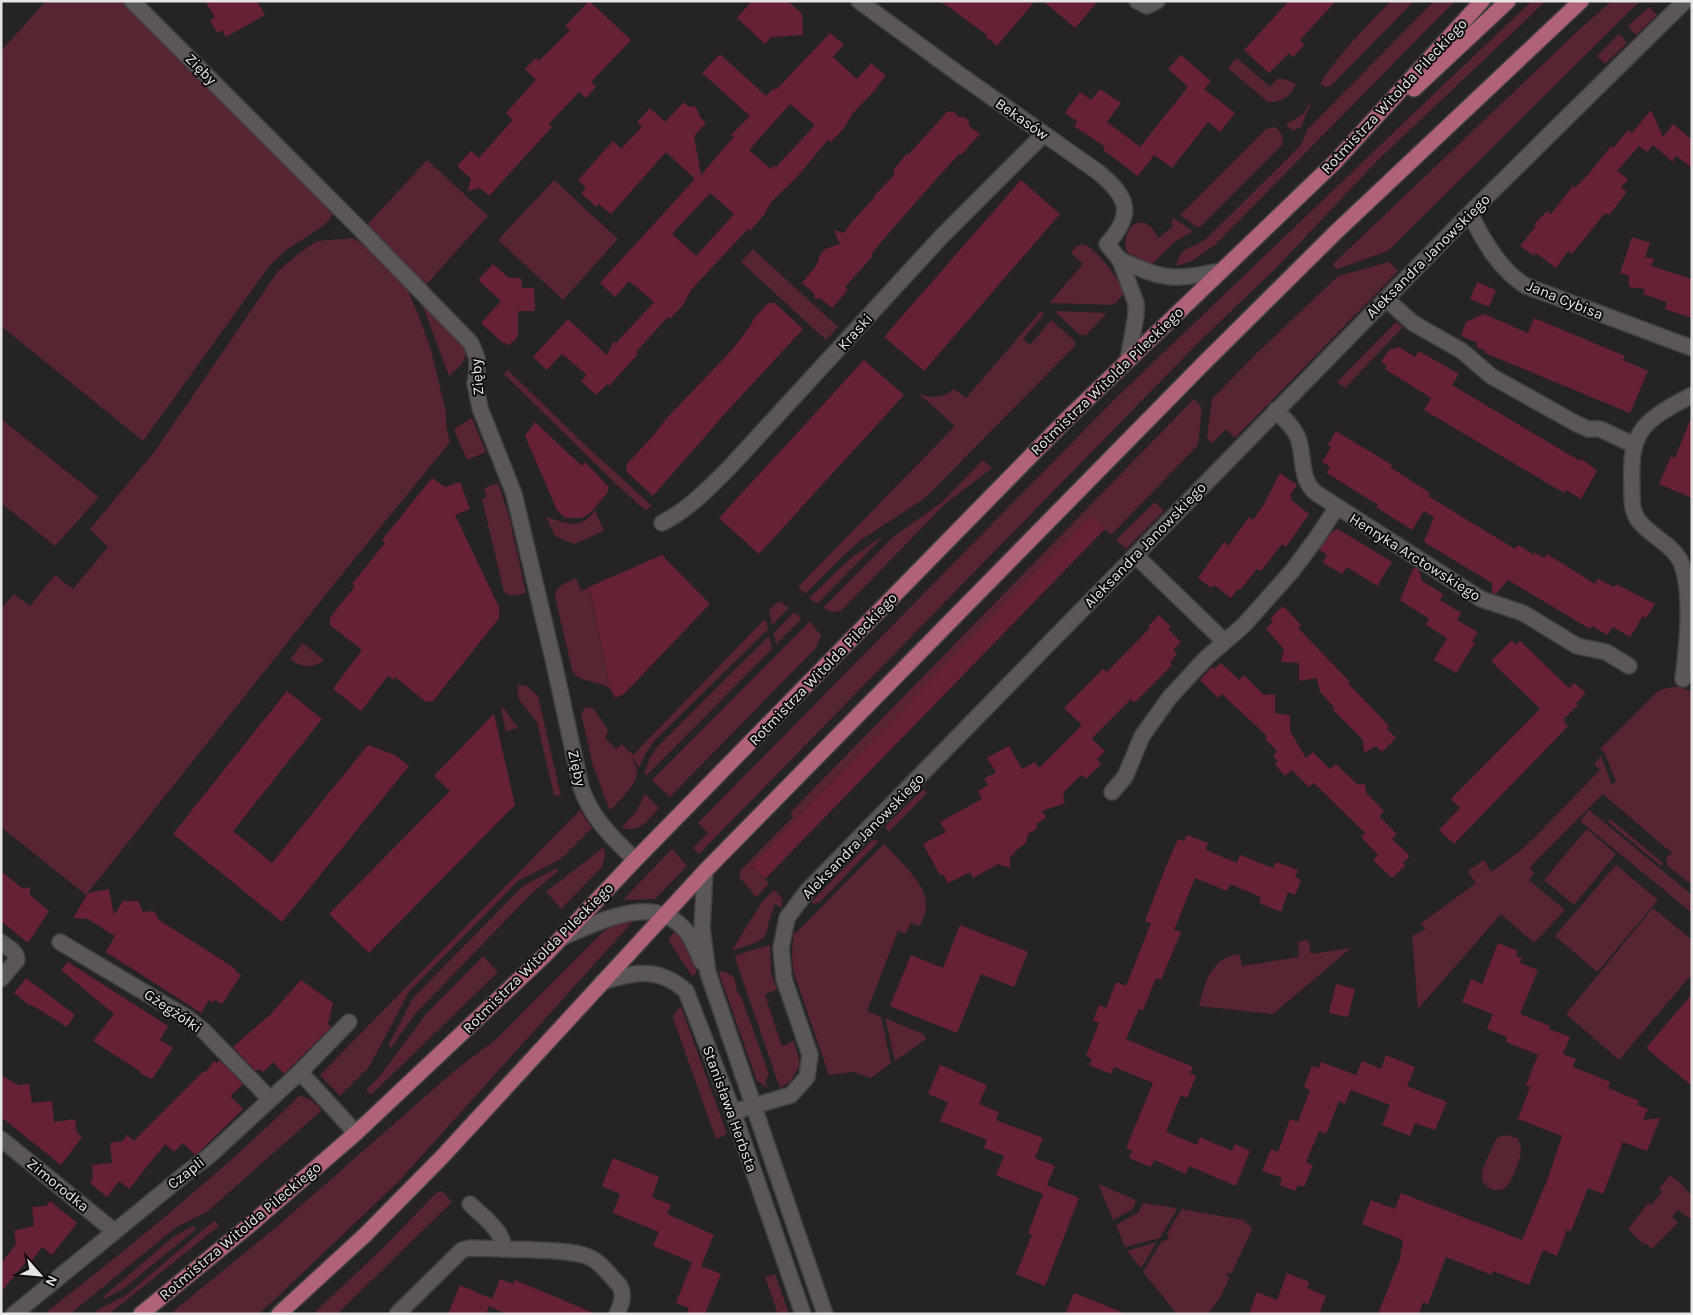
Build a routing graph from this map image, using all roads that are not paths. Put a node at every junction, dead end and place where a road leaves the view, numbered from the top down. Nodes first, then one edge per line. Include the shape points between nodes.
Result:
1 (132, 1) edge
2 (859, 1) edge
3 (1482, 1) edge
4 (1508, 1) edge
5 (1581, 1) edge
6 (1685, 1) edge
7 (1043, 134) junction
8 (1335, 162) junction
9 (1470, 213) junction
10 (1120, 260) junction
11 (1220, 271) junction
12 (1386, 299) junction
13 (1692, 348) edge
14 (1128, 360) junction
15 (1692, 395) edge
16 (1276, 410) junction
17 (1634, 445) junction
18 (1337, 507) junction
19 (662, 523) dead end
20 (1135, 556) junction
21 (1224, 641) junction
22 (1629, 666) dead end
23 (1683, 679) dead end
24 (1112, 792) dead end
25 (636, 860) junction
26 (705, 871) junction
27 (663, 915) junction
28 (563, 937) junction
29 (1, 942) edge
30 (60, 942) dead end
31 (708, 973) junction
32 (1, 978) edge
33 (602, 982) junction
34 (349, 1022) dead end
35 (300, 1072) junction
36 (270, 1099) junction
37 (754, 1106) junction
38 (733, 1112) junction
39 (356, 1133) junction
40 (1, 1140) edge
41 (470, 1204) dead end
42 (114, 1231) junction
43 (503, 1249) junction
44 (14, 1314) edge
45 (141, 1314) edge
46 (279, 1314) edge
47 (397, 1314) edge
48 (617, 1314) edge
49 (802, 1314) edge
50 (825, 1314) edge

1 - 25 street, Zięby via 471,343 477,358 475,383 480,408 514,494 585,800 601,825
2 - 7 street, Bekasów
3 - 8 main road, Rotmistrza Witolda Pileckiego
4 - 8 main road
5 - 26 main road via 1336,232 1203,364
6 - 9 street, Aleksandra Janowskiego
7 - 10 street, Bekasów via 1109,181 1124,203 1124,217 1106,244
7 - 19 street, Kraski via 941,237 723,474 684,510
8 - 11 main road, Rotmistrza Witolda Pileckiego
9 - 12 street, Aleksandra Janowskiego
9 - 13 street, Jana Cybisa via 1479,233 1516,280
10 - 11 street via 1172,277
10 - 14 street, Bekasów via 1136,303
11 - 14 main road, Rotmistrza Witolda Pileckiego
12 - 16 street, Aleksandra Janowskiego
12 - 17 street via 1413,323 1470,356 1491,376 1577,424
14 - 25 main road, Rotmistrza Witolda Pileckiego
15 - 17 street via 1654,416 1638,434
16 - 18 street, Henryka Arctowskiego via 1298,440 1309,487
16 - 20 street, Aleksandra Janowskiego
17 - 23 street via 1631,474 1634,512 1682,563 1686,580 1687,634
18 - 21 street via 1301,561 1244,625
18 - 22 street, Henryka Arctowskiego via 1481,599 1523,613 1577,646 1606,652
20 - 21 street
20 - 37 street, Aleksandra Janowskiego via 808,890 787,918 781,962 810,1055 809,1066 807,1077 792,1095
21 - 24 street via 1170,697 1142,736 1125,777
25 - 28 main road, Rotmistrza Witolda Pileckiego
26 - 27 main road
26 - 31 street, Stanisława Herbsta via 702,928
27 - 28 street via 649,912 622,915
27 - 31 street, Stanisława Herbsta via 685,931
27 - 33 main road
28 - 39 main road, Rotmistrza Witolda Pileckiego
29 - 32 street via 17,956
30 - 36 street, Gżegżółki via 186,1017
31 - 37 street, Stanisława Herbsta
33 - 38 street, Stanisława Herbsta via 630,974 649,973 669,979 686,991
33 - 46 main road via 442,1157 365,1235
34 - 35 street, Czapli
35 - 36 street, Czapli
35 - 39 street
36 - 42 street, Czapli via 208,1156
37 - 38 street, Aleksandra Janowskiego
37 - 50 street, Stanisława Herbsta
38 - 49 street, Stanisława Herbsta
39 - 45 main road, Rotmistrza Witolda Pileckiego
40 - 42 street, Zimorodka
41 - 43 street via 500,1235
42 - 44 street, Czapli
43 - 47 street via 462,1250
43 - 48 street via 589,1257 620,1286 623,1299

